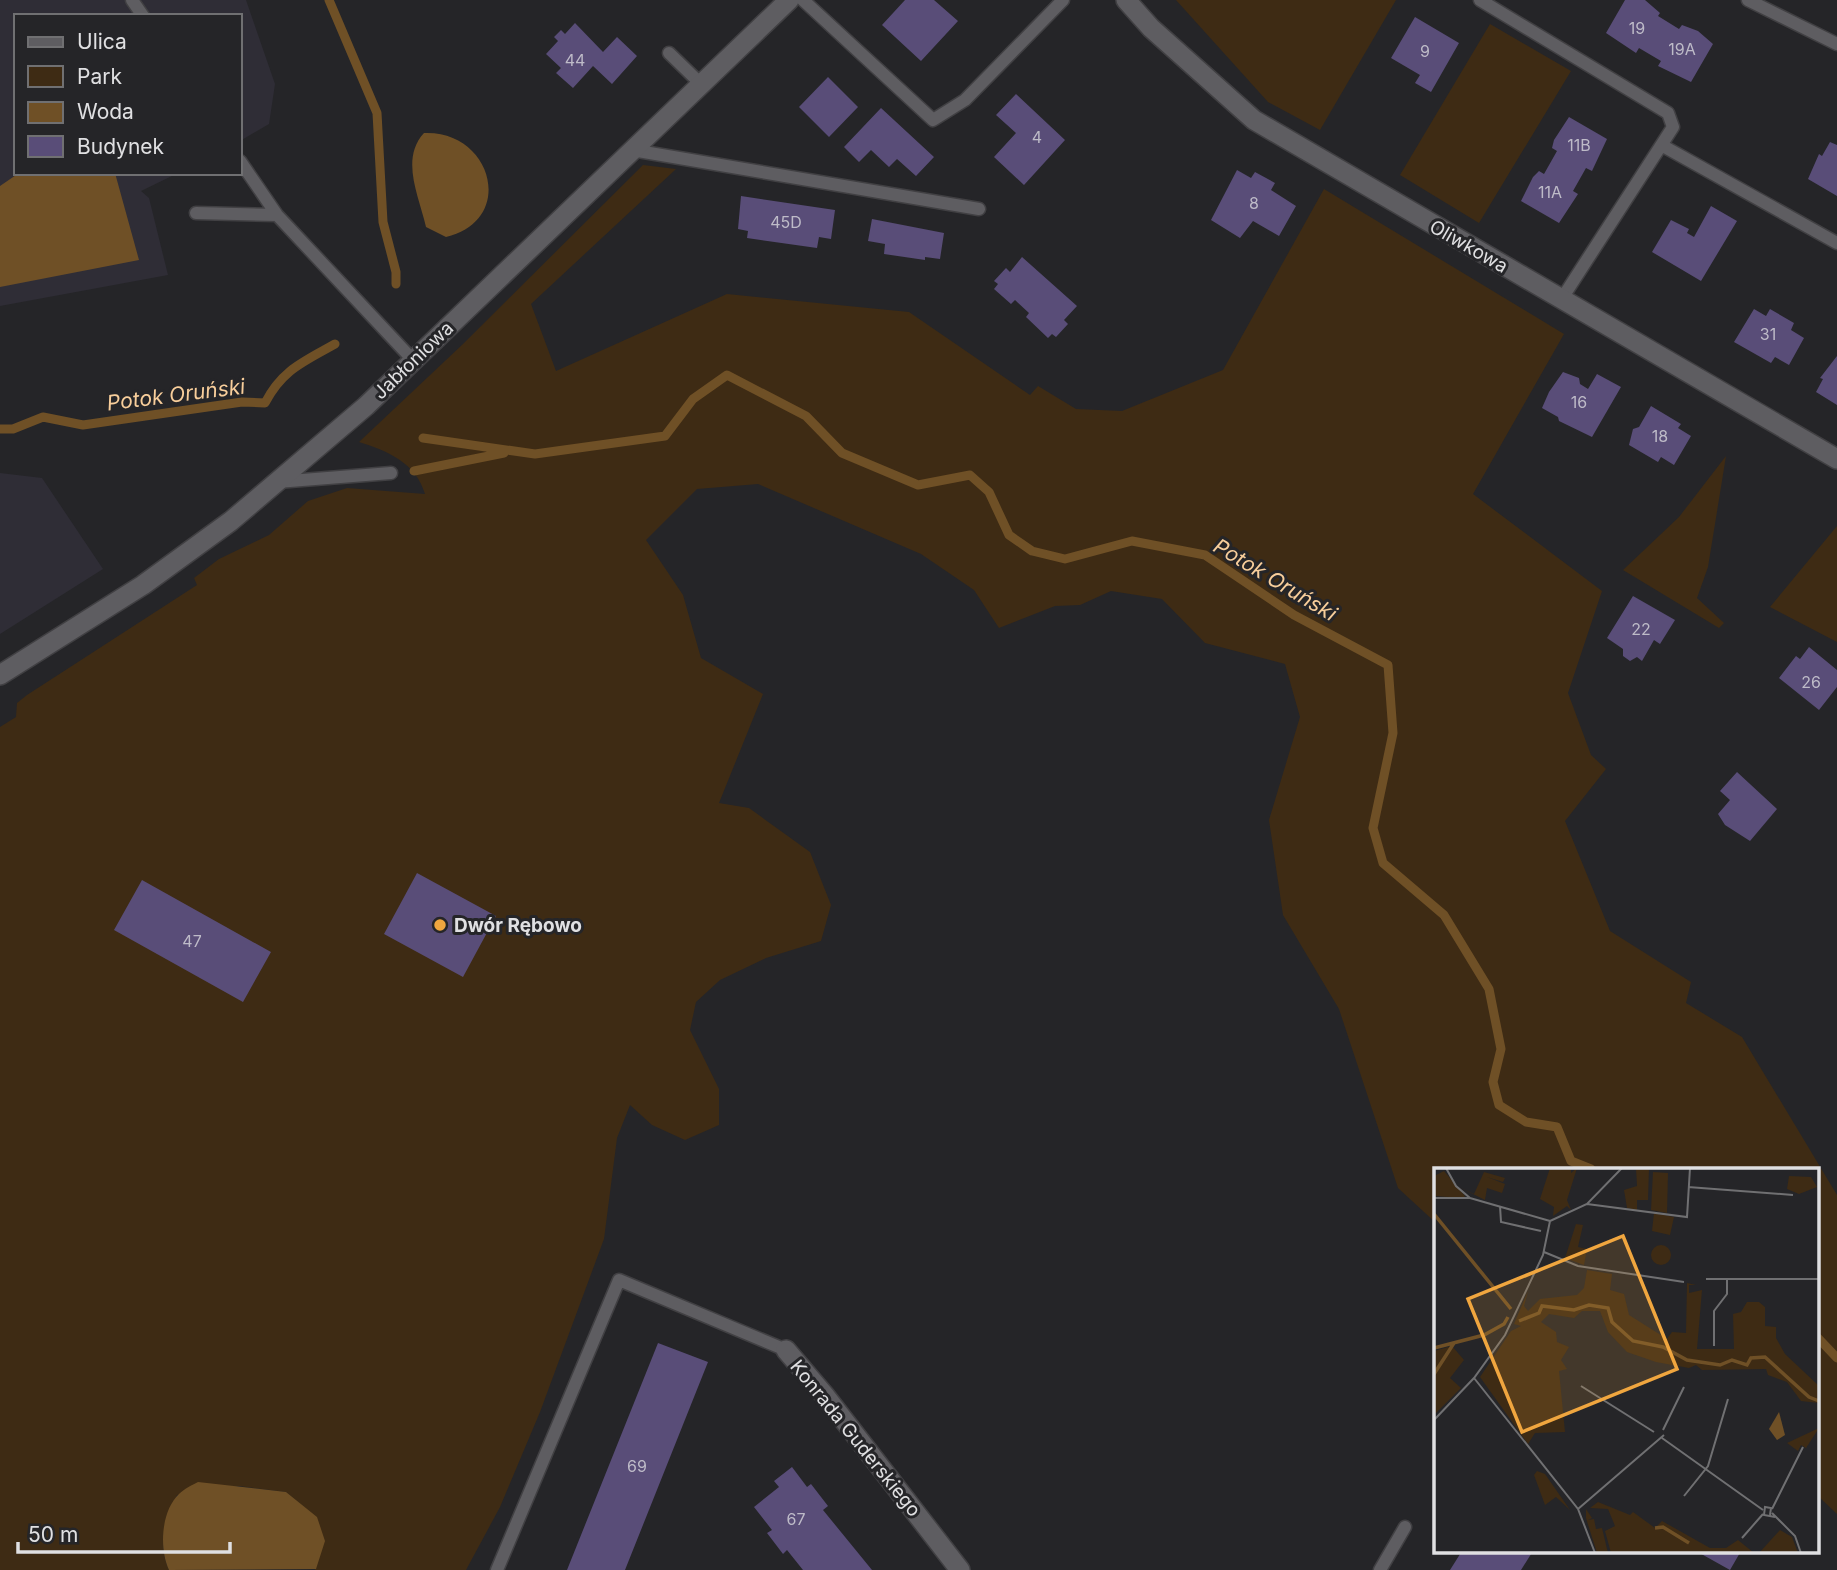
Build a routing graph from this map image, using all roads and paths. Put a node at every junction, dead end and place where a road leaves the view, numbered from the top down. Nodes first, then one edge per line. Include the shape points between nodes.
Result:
1 (789, 0) edge
2 (803, 0) edge
3 (1063, 0) edge
4 (1126, 0) edge
5 (1480, 0) edge
6 (1748, 0) edge
7 (1837, 44) edge
8 (669, 53) dead end
9 (701, 84) junction
10 (1663, 146) junction
11 (632, 150) junction
12 (242, 164) edge
13 (979, 209) dead end
14 (196, 213) dead end
15 (277, 215) junction
16 (1837, 243) edge
17 (1561, 300) junction
18 (413, 360) junction
19 (1837, 458) edge
20 (391, 473) dead end
21 (276, 482) junction
22 (0, 675) edge
23 (786, 1350) joint
24 (1405, 1527) dead end
25 (497, 1570) edge
26 (960, 1570) edge
27 (1380, 1570) edge

1 - 9 street, Jabłoniowa
2 - 3 lane via 933,120 965,100
4 - 17 street, Oliwkowa via 1254,120
5 - 10 lane via 1668,113 1673,127
6 - 7 lane
8 - 9 lane
9 - 11 street, Jabłoniowa
10 - 16 lane
10 - 17 lane
11 - 13 lane
11 - 18 street, Jabłoniowa
12 - 15 lane
14 - 15 lane
15 - 18 lane
17 - 19 street, Oliwkowa
18 - 21 street, Jabłoniowa
20 - 21 lane
21 - 22 street, Jabłoniowa via 143,585
23 - 25 lane, Konrada Guderskiego via 619,1280
23 - 26 street, Konrada Guderskiego
24 - 27 lane

